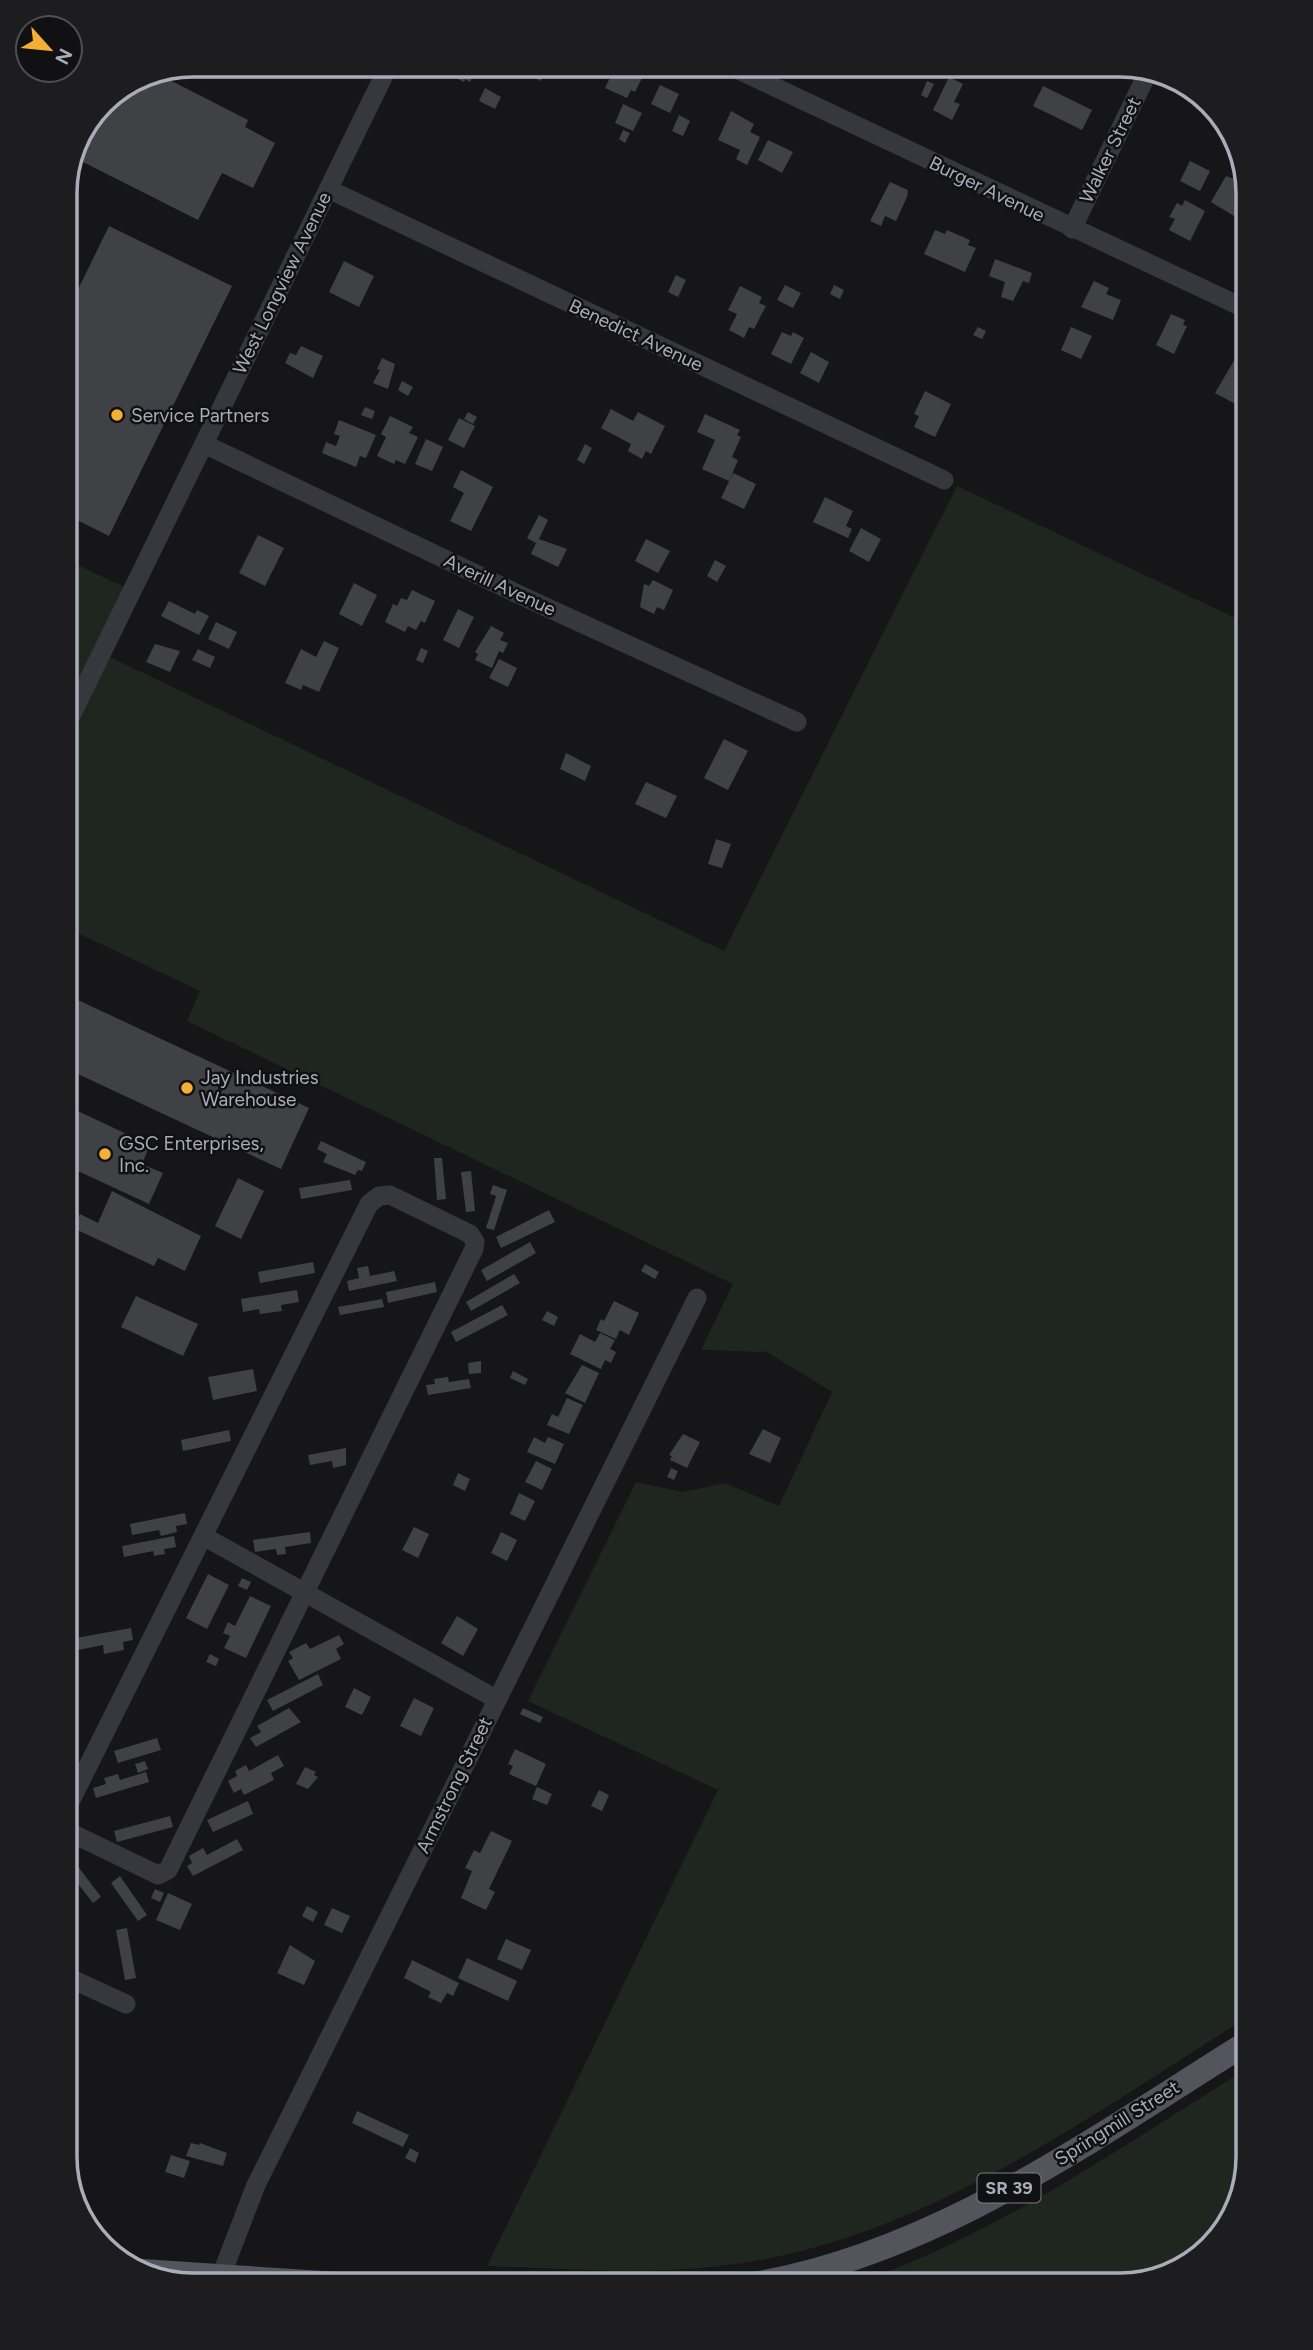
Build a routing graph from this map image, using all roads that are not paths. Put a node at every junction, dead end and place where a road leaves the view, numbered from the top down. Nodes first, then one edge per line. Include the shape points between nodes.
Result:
1 (383, 77) edge
2 (753, 77) edge
3 (1144, 79) edge
4 (328, 189) junction
5 (1072, 229) junction
6 (1236, 304) edge
7 (204, 444) junction
8 (944, 480) dead end
9 (77, 703) edge
10 (797, 722) dead end
11 (697, 1298) dead end
12 (203, 1536) junction
13 (303, 1594) junction
14 (496, 1699) junction
15 (77, 1788) edge
16 (77, 1836) edge
17 (77, 1982) edge
18 (126, 2004) dead end
19 (1236, 2049) edge
20 (222, 2273) edge
21 (804, 2273) edge

1 - 4 street, West Longview Avenue
2 - 5 street, Burger Avenue
3 - 5 street, Walker Street
4 - 7 street, West Longview Avenue
4 - 8 street, Benedict Avenue
5 - 6 street, Burger Avenue
7 - 9 street, West Longview Avenue
7 - 10 street, Averill Avenue
11 - 14 street, Armstrong Street
12 - 13 street
12 - 13 street via 369,1204 390,1195 470,1234 474,1249
12 - 15 street
13 - 14 street
13 - 16 street via 163,1874
14 - 20 street, Armstrong Street via 256,2185
17 - 18 street
19 - 21 main road, Springmill Street / SR 39 via 958,2216

